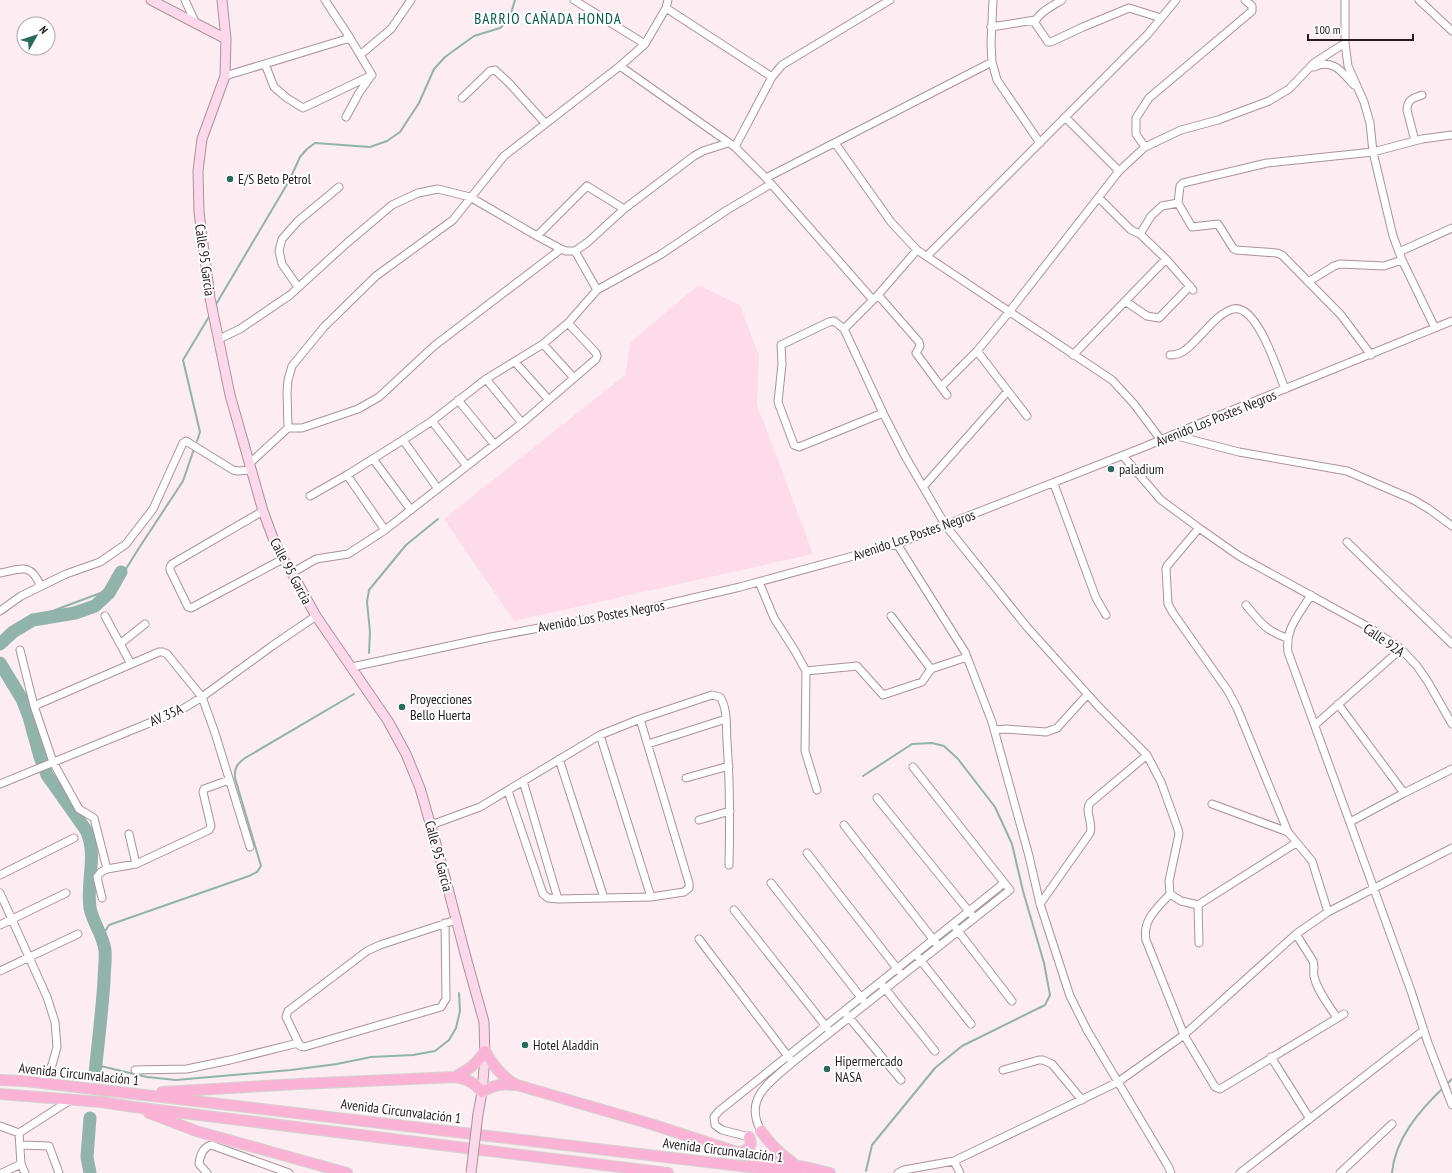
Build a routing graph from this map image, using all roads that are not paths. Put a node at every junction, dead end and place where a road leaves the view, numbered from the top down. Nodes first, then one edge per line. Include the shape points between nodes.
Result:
1 (151, 0) edge
2 (185, 0) edge
3 (222, 0) edge
4 (325, 0) edge
5 (411, 0) edge
6 (574, 0) edge
7 (668, 0) edge
8 (890, 0) edge
9 (994, 0) edge
10 (1062, 0) edge
11 (1176, 0) edge
12 (1246, 0) edge
13 (1345, 0) edge
14 (1419, 0) edge
15 (161, 2) edge
16 (666, 8) junction
17 (1161, 18) junction
18 (1035, 20) junction
19 (196, 24) junction
20 (991, 27) junction
21 (1452, 31) edge
22 (350, 38) junction
23 (226, 39) junction
24 (1345, 43) junction
25 (645, 44) junction
26 (360, 55) junction
27 (992, 62) junction
28 (265, 64) junction
29 (620, 66) junction
30 (1308, 69) junction
31 (372, 75) junction
32 (225, 76) junction
33 (772, 77) junction
34 (1358, 89) junction
35 (1422, 95) dead end
36 (462, 98) dead end
37 (346, 116) dead end
38 (1065, 117) junction
39 (545, 123) junction
40 (1452, 135) edge
41 (1415, 141) junction
42 (835, 142) junction
43 (728, 143) junction
44 (1040, 143) junction
45 (735, 147) junction
46 (1145, 147) junction
47 (1373, 152) junction
48 (1119, 171) junction
49 (766, 178) junction
50 (771, 184) junction
51 (339, 187) dead end
52 (470, 196) junction
53 (1098, 198) junction
54 (1178, 203) junction
55 (624, 209) junction
56 (1452, 228) edge
57 (1140, 234) junction
58 (537, 236) junction
59 (561, 249) junction
60 (917, 250) junction
61 (575, 251) junction
62 (1398, 252) junction
63 (927, 256) junction
64 (1166, 259) junction
65 (1402, 260) junction
66 (1308, 282) junction
67 (298, 287) junction
68 (597, 290) junction
69 (876, 298) junction
70 (1125, 301) junction
71 (1009, 312) junction
72 (1452, 322) edge
73 (568, 323) junction
74 (1435, 328) junction
75 (844, 329) junction
76 (219, 339) junction
77 (543, 344) junction
78 (977, 351) junction
79 (1073, 354) junction
80 (1371, 354) junction
81 (1170, 355) dead end
82 (515, 362) junction
83 (574, 378) junction
84 (486, 379) junction
85 (941, 387) junction
86 (1285, 389) junction
87 (1008, 391) junction
88 (947, 395) dead end
89 (458, 400) junction
90 (549, 400) junction
91 (883, 414) junction
92 (1027, 416) dead end
93 (432, 421) junction
94 (522, 423) junction
95 (288, 428) junction
96 (1173, 435) junction
97 (403, 440) junction
98 (1162, 440) junction
99 (494, 444) junction
100 (1123, 456) junction
101 (373, 459) junction
102 (466, 465) junction
103 (250, 466) junction
104 (347, 475) junction
105 (1054, 484) junction
106 (923, 487) junction
107 (438, 489) junction
108 (310, 496) dead end
109 (411, 510) junction
110 (263, 511) junction
111 (946, 526) junction
112 (1452, 526) edge
113 (1200, 528) junction
114 (385, 530) junction
115 (1347, 542) dead end
116 (898, 544) junction
117 (283, 559) junction
118 (0, 573) edge
119 (292, 573) junction
120 (759, 582) junction
121 (40, 585) junction
122 (1311, 595) junction
123 (1246, 605) dead end
124 (0, 611) edge
125 (1106, 615) dead end
126 (104, 616) dead end
127 (316, 616) junction
128 (891, 616) dead end
129 (144, 624) dead end
130 (1287, 638) junction
131 (120, 644) junction
132 (1452, 644) edge
133 (1401, 649) junction
134 (20, 650) dead end
135 (967, 657) junction
136 (131, 664) junction
137 (352, 667) junction
138 (931, 669) junction
139 (806, 671) junction
140 (1087, 695) junction
141 (202, 697) junction
142 (1338, 704) junction
143 (34, 706) junction
144 (640, 719) junction
145 (726, 719) junction
146 (1452, 724) edge
147 (1315, 725) junction
148 (994, 730) junction
149 (600, 735) junction
150 (648, 744) junction
151 (1147, 755) junction
152 (559, 759) junction
153 (50, 763) junction
154 (729, 766) junction
155 (913, 767) dead end
156 (1452, 769) edge
157 (686, 778) dead end
158 (229, 780) junction
159 (523, 781) junction
160 (0, 784) edge
161 (817, 790) dead end
162 (508, 791) junction
163 (1404, 793) junction
164 (877, 798) dead end
165 (1212, 804) dead end
166 (730, 811) junction
167 (699, 820) dead end
168 (1350, 822) junction
169 (431, 825) junction
170 (844, 825) dead end
171 (1288, 832) junction
172 (129, 834) dead end
173 (74, 838) dead end
174 (1296, 843) junction
175 (250, 847) dead end
176 (1452, 848) edge
177 (807, 853) dead end
178 (136, 864) junction
179 (729, 865) dead end
180 (107, 869) junction
181 (0, 875) edge
182 (771, 883) dead end
183 (1004, 883) junction
184 (1374, 890) junction
185 (0, 893) edge
186 (66, 893) dead end
187 (1170, 894) junction
188 (988, 896) junction
189 (651, 897) junction
190 (102, 898) dead end
191 (604, 898) junction
192 (558, 899) junction
193 (993, 903) junction
194 (1040, 904) junction
195 (1198, 905) junction
196 (734, 910) dead end
197 (969, 911) junction
198 (1328, 912) junction
199 (975, 918) junction
200 (12, 919) junction
201 (456, 920) junction
202 (445, 923) junction
203 (953, 924) junction
204 (0, 925) edge
205 (958, 931) junction
206 (78, 934) dead end
207 (1296, 934) junction
208 (699, 939) dead end
209 (933, 940) junction
210 (1199, 943) dead end
211 (938, 947) junction
212 (916, 954) junction
213 (28, 958) junction
214 (921, 961) junction
215 (898, 969) junction
216 (0, 972) edge
217 (902, 976) junction
218 (880, 983) junction
219 (886, 989) junction
220 (861, 998) junction
221 (1012, 1000) dead end
222 (866, 1004) junction
223 (844, 1012) junction
224 (1344, 1014) dead end
225 (849, 1017) junction
226 (1337, 1018) junction
227 (971, 1024) dead end
228 (825, 1026) junction
229 (1424, 1030) junction
230 (830, 1032) junction
231 (1184, 1035) junction
232 (298, 1043) junction
233 (485, 1051) junction
234 (935, 1051) dead end
235 (1271, 1057) junction
236 (790, 1059) junction
237 (135, 1070) dead end
238 (1003, 1070) dead end
239 (455, 1076) junction
240 (0, 1080) edge
241 (901, 1080) dead end
242 (1118, 1082) junction
243 (41, 1083) junction
244 (517, 1086) junction
245 (482, 1092) junction
246 (0, 1094) edge
247 (136, 1094) junction
248 (72, 1099) junction
249 (1082, 1100) junction
250 (1450, 1101) edge
251 (134, 1107) junction
252 (1310, 1119) junction
253 (1392, 1124) dead end
254 (0, 1126) edge
255 (761, 1131) joint
256 (19, 1133) junction
257 (749, 1137) joint
258 (20, 1145) junction
259 (738, 1153) junction
260 (954, 1161) junction
261 (21, 1164) junction
262 (798, 1169) edge
263 (2, 1173) edge
264 (25, 1173) edge
265 (59, 1173) edge
266 (207, 1173) edge
267 (289, 1173) edge
268 (347, 1173) edge
269 (471, 1173) edge
270 (668, 1173) edge
271 (830, 1173) edge
272 (898, 1173) edge
273 (960, 1173) edge
274 (1171, 1173) edge
275 (1240, 1173) edge
276 (1340, 1173) edge

1 - 15 street
2 - 19 street
3 - 23 street, Calle 95 Garcia
4 - 22 street
5 - 26 street via 391,29
6 - 25 street
7 - 16 street
8 - 33 street via 790,59
9 - 20 street
10 - 18 street
11 - 17 street
12 - 46 street via 1252,6 1252,11 1149,98 1136,118 1136,134
13 - 24 street
14 - 21 street
15 - 19 street
16 - 25 street
16 - 33 street
17 - 18 street via 1129,8 1051,42 1046,40
17 - 38 street
18 - 20 street
19 - 23 street
20 - 27 street
22 - 26 street
22 - 28 street
23 - 32 street, Calle 95 Garcia
24 - 30 street
24 - 34 street via 1348,66
25 - 29 street
26 - 31 street
27 - 42 street
27 - 44 street via 997,80
28 - 31 street via 274,87 303,108
28 - 32 street
29 - 39 street
29 - 43 street
30 - 34 street via 1321,63 1334,66
30 - 46 street via 1289,89 1269,101 1182,130
31 - 37 street
32 - 76 street, Calle 95 Garcia via 202,139 198,171 199,212 210,298
33 - 45 street
34 - 47 street via 1370,123
35 - 41 street via 1410,100 1407,105
36 - 39 street via 490,71 495,70
38 - 44 street
38 - 48 street
39 - 52 street via 504,156
40 - 41 street
41 - 47 street
42 - 49 street
42 - 60 street via 891,222
43 - 45 street
43 - 55 street via 694,156
44 - 63 street
45 - 49 street
46 - 48 street
47 - 54 street via 1267,163 1183,183 1180,186
47 - 62 street
48 - 53 street
49 - 50 street
50 - 68 street via 660,255
50 - 69 street
51 - 67 street via 298,221 282,239 279,251 282,264
52 - 58 street
52 - 67 street via 438,188 392,205
52 - 95 street via 452,220 376,276 324,327 292,366 287,386
53 - 57 street via 1132,230
53 - 71 street
54 - 57 street via 1162,206 1151,216
54 - 66 street via 1192,227 1218,224 1234,249 1282,255
55 - 58 street via 587,186
55 - 61 street
56 - 62 street
57 - 64 street
58 - 59 street
59 - 61 street
59 - 95 street via 434,346 379,397 358,409 302,428
60 - 63 street
60 - 69 street
61 - 68 street
62 - 65 street
63 - 71 street
64 - 70 street
64 - 70 street via 1191,288 1159,318 1147,316
65 - 66 street via 1384,266 1340,264
65 - 74 street
66 - 80 street via 1341,314
67 - 76 street via 240,329
68 - 73 street
69 - 75 street
69 - 85 street via 919,342 920,346 916,353
70 - 79 street
71 - 78 street
71 - 79 street
72 - 74 street, Avenido Los Postes Negros
73 - 77 street
73 - 83 street via 597,356
74 - 80 street, Avenido Los Postes Negros
75 - 91 street
75 - 91 street via 834,321 829,322 781,345 778,402 794,445 798,448
76 - 103 street, Calle 95 Garcia via 230,395
77 - 82 street
77 - 83 street
78 - 85 street
78 - 87 street
79 - 98 street via 1112,380
80 - 86 street, Avenido Los Postes Negros
81 - 86 street via 1177,355 1186,350 1227,312 1234,309 1243,310 1260,328
82 - 84 street
82 - 90 street
83 - 90 street
84 - 89 street
84 - 94 street
85 - 88 street
86 - 96 street, Avenido Los Postes Negros
87 - 92 street
87 - 106 street
89 - 93 street
89 - 99 street
90 - 94 street
91 - 106 street
93 - 97 street
93 - 102 street
94 - 99 street
95 - 103 street
96 - 98 street, Avenido Los Postes Negros
96 - 112 street via 1239,452 1351,472 1412,499
97 - 101 street
97 - 107 street
98 - 100 street, Avenido Los Postes Negros
99 - 102 street
100 - 105 street, Avenido Los Postes Negros
100 - 113 street, Calle 92A via 1161,500
101 - 104 street
101 - 109 street
102 - 107 street
103 - 110 street, Calle 95 Garcia
103 - 121 street via 238,471 233,470 186,441 153,509 126,544 100,562
104 - 108 street
104 - 114 street
105 - 111 street, Avenido Los Postes Negros
105 - 125 street via 1096,598
106 - 111 street
107 - 109 street
109 - 114 street
110 - 117 street, Calle 95 Garcia
110 - 117 street via 172,564 170,570 188,607 191,608
111 - 116 street, Avenido Los Postes Negros
111 - 140 street via 1027,627
113 - 122 street, Calle 92A via 1239,556
113 - 171 street via 1167,566 1168,604 1237,708
114 - 119 street via 348,554 316,559
115 - 132 street
116 - 120 street, Avenido Los Postes Negros
116 - 135 street
117 - 119 street, Calle 95 Garcia
118 - 121 street via 25,569 35,576
119 - 127 street, Calle 95 Garcia
120 - 137 street, Avenido Los Postes Negros via 638,611 555,624
120 - 139 street via 774,618
121 - 124 street
122 - 130 street
122 - 133 street, Calle 92A via 1370,628
123 - 130 street via 1260,623
126 - 131 street
127 - 137 street, Calle 95 Garcia
127 - 141 street, AV 35A
128 - 138 street
129 - 131 street
130 - 147 street via 1288,652
131 - 136 street
133 - 142 street
133 - 146 street, Calle 92A via 1428,682
134 - 143 street
135 - 138 street
135 - 148 street
136 - 141 street via 163,652
136 - 143 street
137 - 169 street, Calle 95 Garcia via 388,721 406,754
138 - 139 street via 922,682 883,695 857,666
139 - 161 street via 806,751
140 - 148 street via 1057,728 1052,730
140 - 151 street
141 - 153 street, AV 35A via 181,710
141 - 158 street
142 - 147 street
142 - 163 street
143 - 153 street
144 - 145 street via 712,695 720,697 724,702
144 - 149 street
144 - 150 street
145 - 150 street
145 - 154 street
147 - 168 street
148 - 194 street
149 - 152 street
149 - 189 street
150 - 189 street via 689,883 684,892
151 - 187 street via 1161,782 1178,830 1169,881
151 - 194 street via 1090,803 1090,833
152 - 159 street
152 - 191 street
153 - 160 street, AV 35A
153 - 180 street via 79,809 94,818
154 - 157 street
154 - 166 street
155 - 183 street
156 - 163 street
158 - 175 street
158 - 178 street via 204,789 211,826 209,830
159 - 162 street
159 - 192 street
162 - 169 street via 470,812
162 - 192 street via 543,894 548,898
163 - 168 street
164 - 197 street
165 - 171 street
166 - 167 street
166 - 179 street
168 - 184 street
169 - 201 street, Calle 95 Garcia
170 - 209 street
171 - 174 street
172 - 178 street
173 - 181 street
174 - 195 street
174 - 198 street via 1312,861
176 - 184 street
177 - 215 street
178 - 180 street
180 - 190 street via 97,877
182 - 220 street
183 - 188 street
183 - 193 street via 1010,890
184 - 198 street
184 - 229 street
185 - 200 street
186 - 200 street
187 - 195 street via 1181,901
187 - 231 street via 1151,914 1144,934
188 - 193 street
188 - 197 street
189 - 191 street
191 - 192 street
193 - 199 street
194 - 242 street via 1070,996
195 - 210 street
196 - 228 street
197 - 199 street
197 - 203 street
198 - 207 street
199 - 205 street
200 - 204 street
200 - 213 street
201 - 202 street
201 - 233 street, Calle 95 Garcia via 484,1022
202 - 232 street via 367,951 288,1012 286,1018
202 - 232 street via 446,999 441,1007 304,1047
203 - 205 street
203 - 209 street
205 - 211 street
205 - 221 street
206 - 213 street
207 - 226 street via 1314,961 1314,976
207 - 231 street
208 - 236 street
209 - 211 street
209 - 212 street
211 - 214 street
212 - 214 street
212 - 215 street
213 - 216 street
213 - 243 street via 47,997 55,1022 57,1047 52,1065
214 - 217 street
214 - 227 street
215 - 217 street
215 - 218 street
217 - 219 street
218 - 219 street
218 - 220 street
219 - 222 street
219 - 234 street
220 - 222 street
220 - 223 street
222 - 225 street
223 - 225 street
223 - 228 street
224 - 226 street
225 - 230 street
225 - 241 street
226 - 235 street
228 - 230 street
228 - 236 street
229 - 250 street
229 - 252 street
230 - 236 street
231 - 235 street via 1217,1089
231 - 242 street
232 - 237 street via 187,1069
233 - 239 main road via 471,1068
233 - 244 main road via 505,1079
233 - 245 street, Calle 95 Garcia
235 - 252 street
236 - 255 street via 756,1099 756,1123
236 - 257 street via 718,1111 714,1117 715,1124 722,1130
238 - 249 street via 1039,1060 1047,1061
239 - 245 main road via 475,1083
239 - 247 main road
240 - 243 main road, Avenida Circunvalación 1
242 - 249 street
242 - 274 street
243 - 247 main road, Avenida Circunvalación 1
244 - 245 main road via 494,1085
244 - 259 main road via 651,1124
245 - 269 street, Calle 95 Garcia, bridge
246 - 248 main road, Avenida Circunvalación 1
247 - 262 main road, Avenida Circunvalación 1
248 - 251 main road, Avenida Circunvalación 1
248 - 256 street
249 - 260 street
251 - 268 main road via 196,1131
251 - 270 main road, Avenida Circunvalación 1
252 - 275 street
253 - 276 street
254 - 256 street
255 - 262 main road
256 - 258 street
257 - 259 main road via 750,1148
258 - 261 street
258 - 265 street via 49,1146
259 - 262 main road
260 - 272 street
260 - 273 street
261 - 263 street
261 - 264 street
262 - 271 main road
266 - 267 street via 199,1164 206,1146

